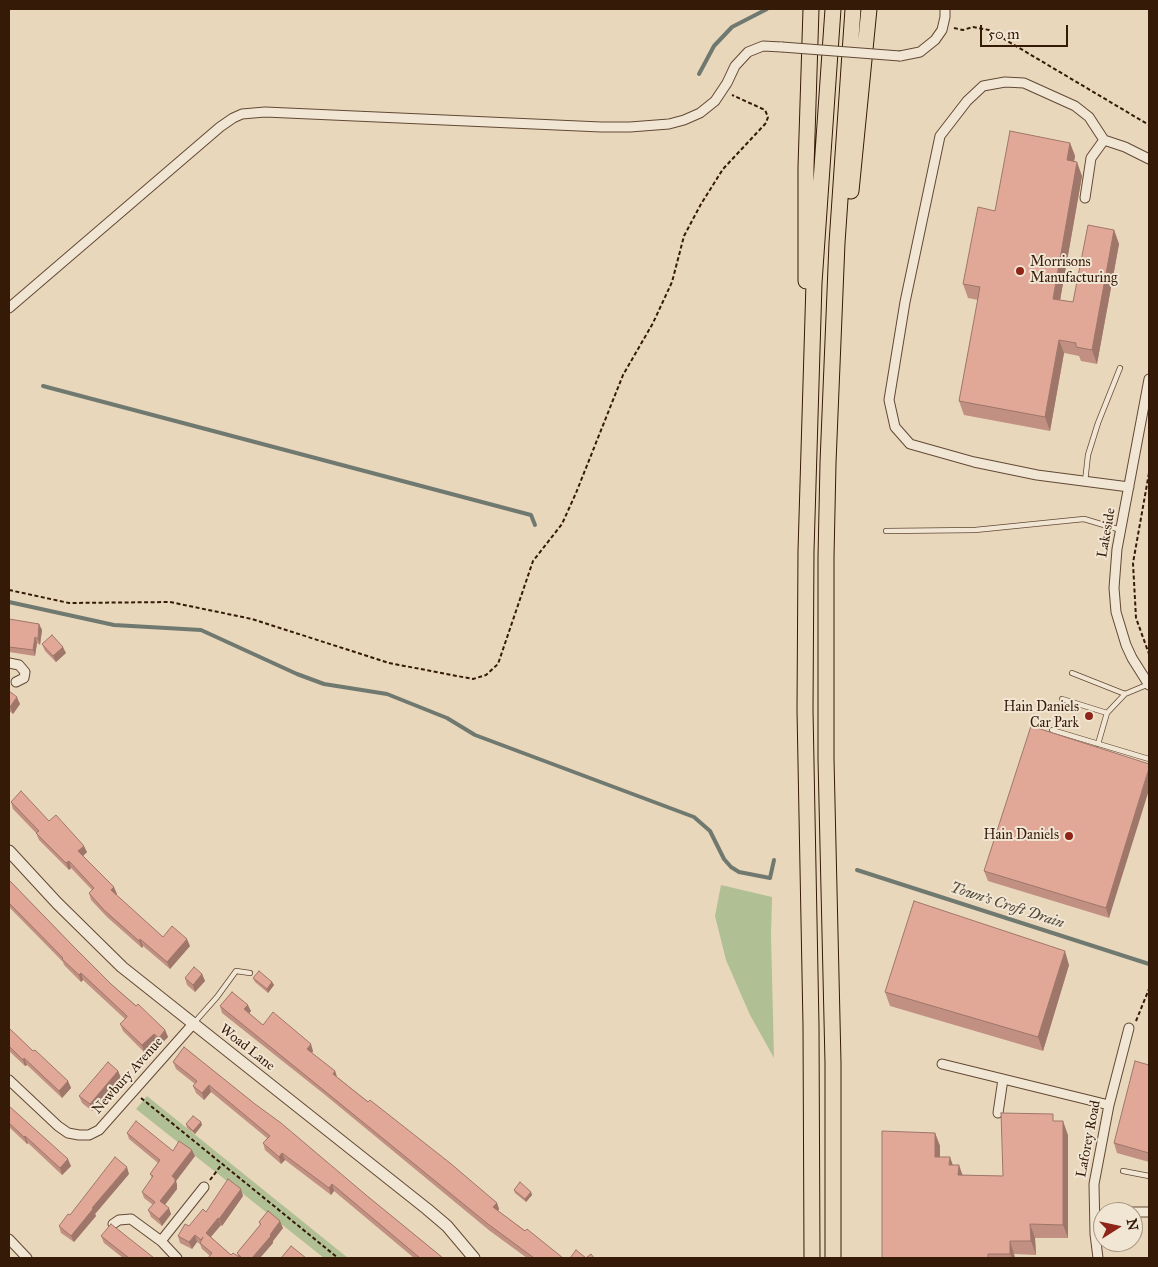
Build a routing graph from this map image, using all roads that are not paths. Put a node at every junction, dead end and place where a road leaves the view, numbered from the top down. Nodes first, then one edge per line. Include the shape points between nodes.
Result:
1 (811, 9) edge
2 (833, 9) edge
3 (854, 9) edge
4 (869, 9) edge
5 (945, 9) edge
6 (1104, 140) junction
7 (1149, 160) edge
8 (1085, 198) dead end
9 (9, 308) edge
10 (1120, 368) dead end
11 (1149, 380) edge
12 (810, 383) junction
13 (1085, 482) junction
14 (1129, 487) junction
15 (827, 524) junction
16 (1121, 530) junction
17 (886, 531) dead end
18 (9, 663) edge
19 (1072, 673) dead end
20 (16, 682) dead end
21 (1149, 685) edge
22 (1125, 694) junction
23 (1062, 699) dead end
24 (1107, 713) junction
25 (1052, 730) dead end
26 (1098, 744) junction
27 (1149, 760) edge
28 (9, 851) edge
29 (250, 973) dead end
30 (193, 1024) junction
31 (1129, 1028) road end
32 (942, 1064) dead end
33 (1003, 1079) junction
34 (9, 1080) edge
35 (1109, 1106) junction
36 (998, 1113) dead end
37 (1123, 1171) dead end
38 (1149, 1176) edge
39 (204, 1187) road end
40 (1097, 1202) edge
41 (113, 1224) edge
42 (9, 1239) edge
43 (161, 1241) junction
44 (26, 1258) edge
45 (177, 1258) edge
46 (474, 1258) edge
47 (812, 1258) edge
48 (833, 1258) edge

1 - 12 highway via 805,252
2 - 12 highway
3 - 15 highway via 837,243
4 - 15 highway via 852,173
5 - 9 street, bridge via 942,30 920,52 900,56 763,46 748,52 735,66 715,101 700,113 669,124 601,127 265,112 242,114 220,127
6 - 7 street
6 - 8 street via 1091,158
6 - 13 street via 1089,116 1024,83 983,86 967,100 940,136 905,302 889,400 894,427 910,444 1020,472
10 - 13 lane via 1090,448
11 - 14 street, Lakeside
12 - 47 highway via 805,641
13 - 14 street
14 - 16 street, Lakeside
15 - 48 highway via 826,749 833,1072
16 - 17 lane via 1084,520 975,530
16 - 21 street, Lakeside via 1114,569 1116,612 1129,652
18 - 20 street via 19,665 25,672 24,678
19 - 22 lane
21 - 22 lane
22 - 24 lane
23 - 24 lane
24 - 26 lane
25 - 26 lane
26 - 27 lane
28 - 30 street, Woad Lane via 122,967
29 - 30 lane via 236,971
30 - 34 street, Newbury Avenue via 99,1130 89,1135 68,1133
30 - 46 street, Woad Lane via 427,1209 447,1226
31 - 35 street, Laforey Road
32 - 33 street
33 - 35 street
33 - 36 street
35 - 40 street, Laforey Road via 1094,1184
37 - 38 lane
39 - 43 street
41 - 43 street via 132,1219
42 - 44 street
43 - 45 street

